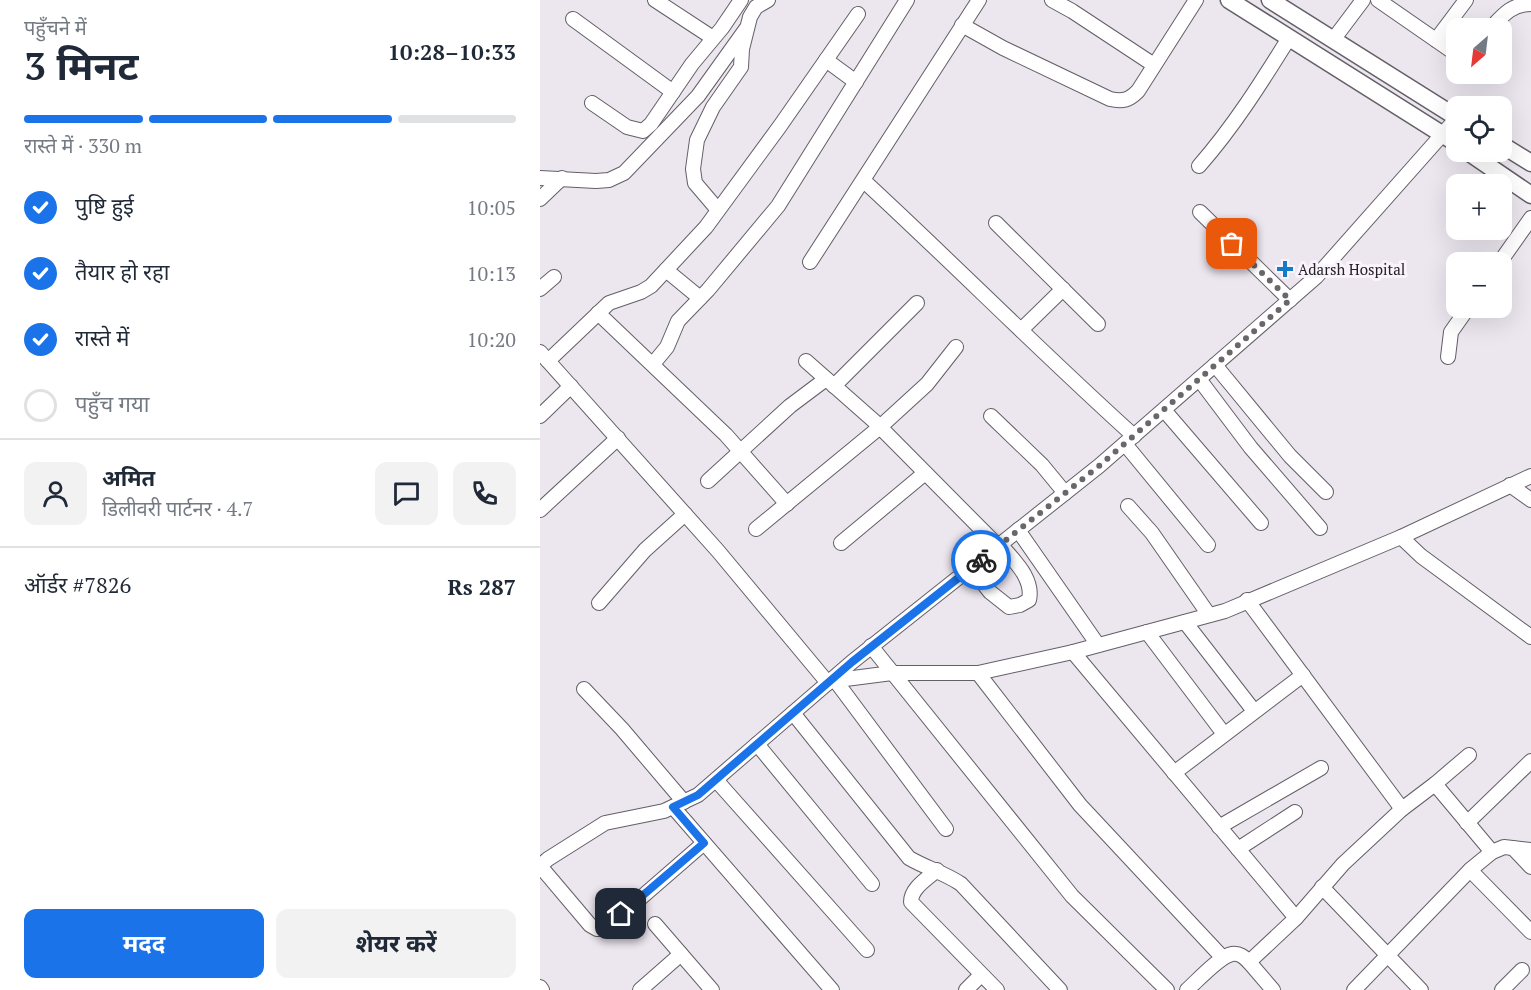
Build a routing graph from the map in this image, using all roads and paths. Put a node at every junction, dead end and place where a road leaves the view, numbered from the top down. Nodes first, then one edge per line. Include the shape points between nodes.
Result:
1 (655, 0) edge
2 (741, 0) edge
3 (768, 0) edge
4 (907, 0) edge
5 (979, 0) edge
6 (1052, 0) edge
7 (1196, 0) edge
8 (1229, 0) edge
9 (1270, 0) edge
10 (1363, 0) edge
11 (1378, 0) edge
12 (1466, 0) edge
13 (1531, 4) edge
14 (858, 14) dead end
15 (1500, 18) edge
16 (573, 20) dead end
17 (962, 25) junction
18 (746, 29) junction
19 (713, 38) junction
20 (1289, 38) junction
21 (1333, 40) junction
22 (1436, 40) junction
23 (1446, 47) edge
24 (826, 60) junction
25 (1154, 65) junction
26 (856, 82) junction
27 (673, 92) junction
28 (592, 103) dead end
29 (1446, 112) edge
30 (1446, 136) edge
31 (1446, 143) edge
32 (1512, 151) edge
33 (1483, 162) edge
34 (1531, 163) edge
35 (1199, 166) dead end
36 (540, 177) edge
37 (562, 178) junction
38 (864, 181) junction
39 (1531, 195) edge
40 (540, 199) edge
41 (718, 210) junction
42 (1200, 212) dead end
43 (1531, 218) edge
44 (996, 223) dead end
45 (1507, 252) edge
46 (810, 262) dead end
47 (666, 270) junction
48 (554, 278) dead end
49 (540, 289) edge
50 (1063, 289) junction
51 (700, 298) junction
52 (1290, 300) junction
53 (917, 303) dead end
54 (598, 313) junction
55 (1461, 318) edge
56 (1098, 324) dead end
57 (1021, 330) junction
58 (956, 347) dead end
59 (544, 357) edge
60 (1448, 357) dead end
61 (806, 361) dead end
62 (653, 364) junction
63 (1215, 365) junction
64 (1199, 380) junction
65 (830, 382) junction
66 (571, 386) junction
67 (1164, 410) junction
68 (540, 416) edge
69 (991, 416) dead end
70 (880, 427) junction
71 (1271, 433) junction
72 (618, 438) junction
73 (1129, 440) junction
74 (1251, 448) junction
75 (741, 451) junction
76 (925, 473) junction
77 (1531, 476) edge
78 (708, 481) dead end
79 (1510, 485) junction
80 (1326, 492) dead end
81 (1065, 494) junction
82 (1531, 500) edge
83 (787, 504) junction
84 (1128, 506) dead end
85 (540, 510) edge
86 (686, 514) junction
87 (1261, 523) dead end
88 (1320, 528) dead end
89 (756, 529) dead end
90 (1018, 530) junction
91 (1401, 537) junction
92 (841, 543) dead end
93 (999, 545) junction
94 (1208, 546) dead end
95 (971, 567) junction
96 (1246, 600) junction
97 (599, 603) dead end
98 (1209, 615) junction
99 (1185, 622) junction
100 (1147, 632) junction
101 (1531, 637) edge
102 (1098, 645) junction
103 (872, 646) junction
104 (1073, 652) junction
105 (892, 673) junction
106 (978, 673) junction
107 (1303, 675) junction
108 (831, 681) junction
109 (584, 689) dead end
110 (1254, 711) junction
111 (793, 713) junction
112 (1224, 734) junction
113 (757, 744) junction
114 (1469, 755) dead end
115 (1531, 761) edge
116 (1321, 768) dead end
117 (1174, 773) junction
118 (716, 780) junction
119 (1435, 784) junction
120 (679, 804) junction
121 (1402, 809) junction
122 (1294, 812) dead end
123 (1467, 823) junction
124 (1219, 827) junction
125 (946, 829) dead end
126 (704, 843) junction
127 (1513, 848) junction
128 (1238, 849) junction
129 (1531, 850) edge
130 (1492, 852) junction
131 (540, 866) edge
132 (1531, 867) edge
133 (937, 870) junction
134 (1470, 870) junction
135 (872, 884) dead end
136 (1322, 887) junction
137 (1296, 918) junction
138 (655, 924) dead end
139 (1531, 932) edge
140 (867, 950) dead end
141 (681, 954) junction
142 (1386, 956) junction
143 (1223, 958) junction
144 (1249, 962) junction
145 (1522, 970) dead end
146 (981, 975) junction
147 (640, 990) edge
148 (712, 990) edge
149 (832, 990) edge
150 (966, 990) edge
151 (997, 990) edge
152 (1060, 990) edge
153 (1167, 990) edge
154 (1187, 990) edge
155 (1273, 990) edge
156 (1354, 990) edge
157 (1421, 990) edge
158 (1502, 990) edge

1 - 19 street
2 - 19 street
3 - 18 street via 756,8
4 - 26 street
5 - 17 street
6 - 25 street
7 - 25 street
8 - 20 main road
9 - 21 main road
10 - 21 street
11 - 22 street
12 - 22 street
13 - 15 street via 1514,7
14 - 24 street
16 - 27 street
17 - 25 street via 1121,102 1138,91
17 - 38 street
18 - 37 street via 698,96 624,172 609,180
18 - 41 street via 741,67 713,107 697,140 695,183
19 - 27 street
20 - 30 main road
20 - 35 street via 1246,108
21 - 29 main road
22 - 23 street
24 - 26 street
24 - 41 street
26 - 51 street via 778,206
27 - 28 street via 643,131 627,127
31 - 52 street
32 - 34 main road
33 - 39 main road
36 - 37 street
37 - 40 street
38 - 46 street
38 - 57 street
41 - 47 street
42 - 52 street
43 - 45 street
44 - 50 street
47 - 51 street
47 - 54 street via 651,286 609,303
48 - 49 street
50 - 56 street
50 - 57 street
51 - 62 street via 678,321
52 - 63 street
53 - 65 street
54 - 59 street
54 - 62 street
55 - 60 street via 1451,332
57 - 73 street
58 - 70 street via 927,384
59 - 66 street
61 - 65 street
62 - 75 street
63 - 64 street
63 - 71 street
64 - 67 street
64 - 74 street
65 - 70 street
65 - 75 street via 790,406
66 - 68 street
66 - 72 street
67 - 73 street
67 - 87 street
69 - 81 street via 1042,465
70 - 76 street
70 - 83 street
71 - 74 street
71 - 80 street
72 - 85 street
72 - 86 street
73 - 81 street
73 - 94 street
74 - 88 street
75 - 78 street
75 - 83 street
76 - 92 street
76 - 93 street
77 - 79 street
79 - 82 street
79 - 91 street
81 - 90 street
83 - 89 street
84 - 98 street via 1152,533
86 - 97 street via 645,550
86 - 108 street
90 - 93 street
90 - 102 street
91 - 96 street
91 - 101 street
93 - 95 street
93 - 95 street via 1026,576 1031,591 1029,600 1009,607 990,592
95 - 103 street
96 - 98 street
96 - 107 street
98 - 99 street
99 - 100 street
99 - 110 street
100 - 102 street
100 - 112 street
102 - 104 street
103 - 105 street
103 - 108 street
104 - 106 street
104 - 117 street
105 - 106 street
105 - 108 street
105 - 153 street via 1072,896
106 - 143 street via 1080,805
107 - 110 street
107 - 121 street
108 - 111 street
108 - 125 street
109 - 120 street via 622,729
110 - 112 street
111 - 113 street
111 - 133 street via 909,858
112 - 117 street
113 - 118 street
113 - 135 street
114 - 119 street
115 - 123 street
116 - 124 street
117 - 124 street
118 - 120 street
118 - 140 street
119 - 121 street
119 - 123 street
120 - 126 street
120 - 131 street via 664,811 605,823
121 - 136 street
122 - 128 street
123 - 130 street
124 - 128 street
126 - 131 street via 604,928 590,925
126 - 149 street
127 - 129 street
127 - 130 street
127 - 132 street
128 - 137 street
130 - 134 street
133 - 146 street via 916,889 911,902
133 - 152 street via 961,884
134 - 139 street
134 - 142 street
136 - 137 street
136 - 142 street
137 - 144 street
138 - 141 street
141 - 147 street
141 - 148 street
142 - 156 street
142 - 157 street
143 - 144 street via 1240,954
143 - 154 street
144 - 155 street
145 - 158 street
146 - 150 street
146 - 151 street

